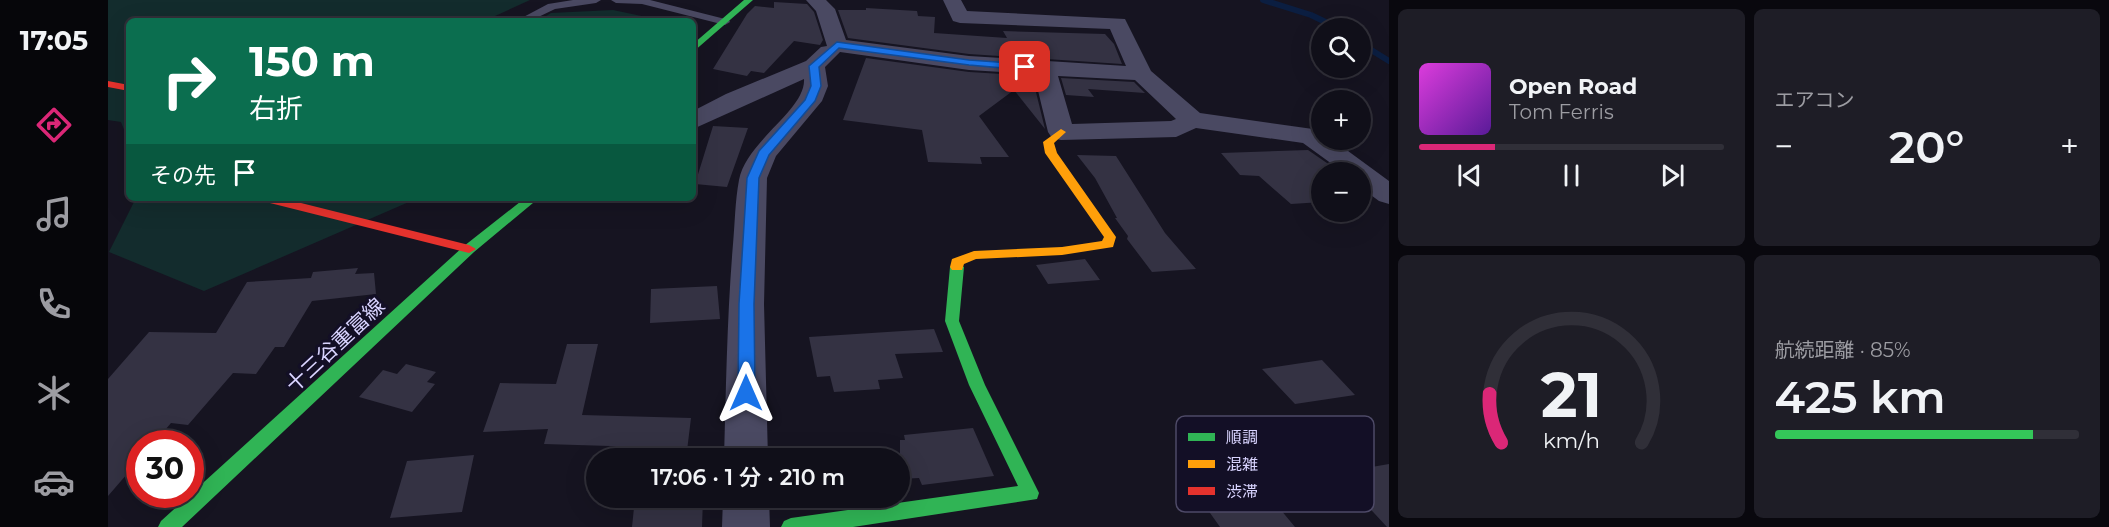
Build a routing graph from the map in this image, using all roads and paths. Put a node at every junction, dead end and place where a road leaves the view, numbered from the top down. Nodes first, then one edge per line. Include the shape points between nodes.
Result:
1 (596, 0) edge
2 (616, 0) edge
3 (749, 0) edge
4 (815, 0) edge
5 (952, 0) edge
6 (527, 18) edge
7 (725, 22) junction
8 (837, 45) junction
9 (696, 46) edge
10 (814, 66) junction
11 (1044, 68) junction
12 (1141, 74) junction
13 (108, 84) edge
14 (126, 87) edge
15 (696, 119) edge
16 (1192, 120) junction
17 (1061, 132) junction
18 (1345, 162) edge
19 (1371, 181) edge
20 (1389, 195) edge
21 (278, 201) edge
22 (529, 201) edge
23 (469, 249) junction
24 (746, 448) edge
25 (746, 508) edge
26 (168, 527) edge
27 (746, 527) edge
28 (791, 527) edge

1 - 6 lane via 552,6
2 - 7 lane via 642,1
3 - 7 street
4 - 8 street via 825,9
5 - 12 street via 960,17 1119,23
7 - 9 street
8 - 10 street
8 - 11 street via 969,63
10 - 15 street
10 - 24 street via 816,86 810,101 763,154 753,178 746,304
11 - 12 street
11 - 17 street
12 - 16 street
13 - 14 street
16 - 17 street via 1176,129
16 - 18 street via 1311,136
17 - 28 street via 1048,142 1051,153 1110,237 1108,244 1062,251 974,255 957,262 952,321 1030,494
19 - 20 street
21 - 23 street
22 - 23 street, 十三谷重富線
23 - 26 street, 十三谷重富線
25 - 27 street

